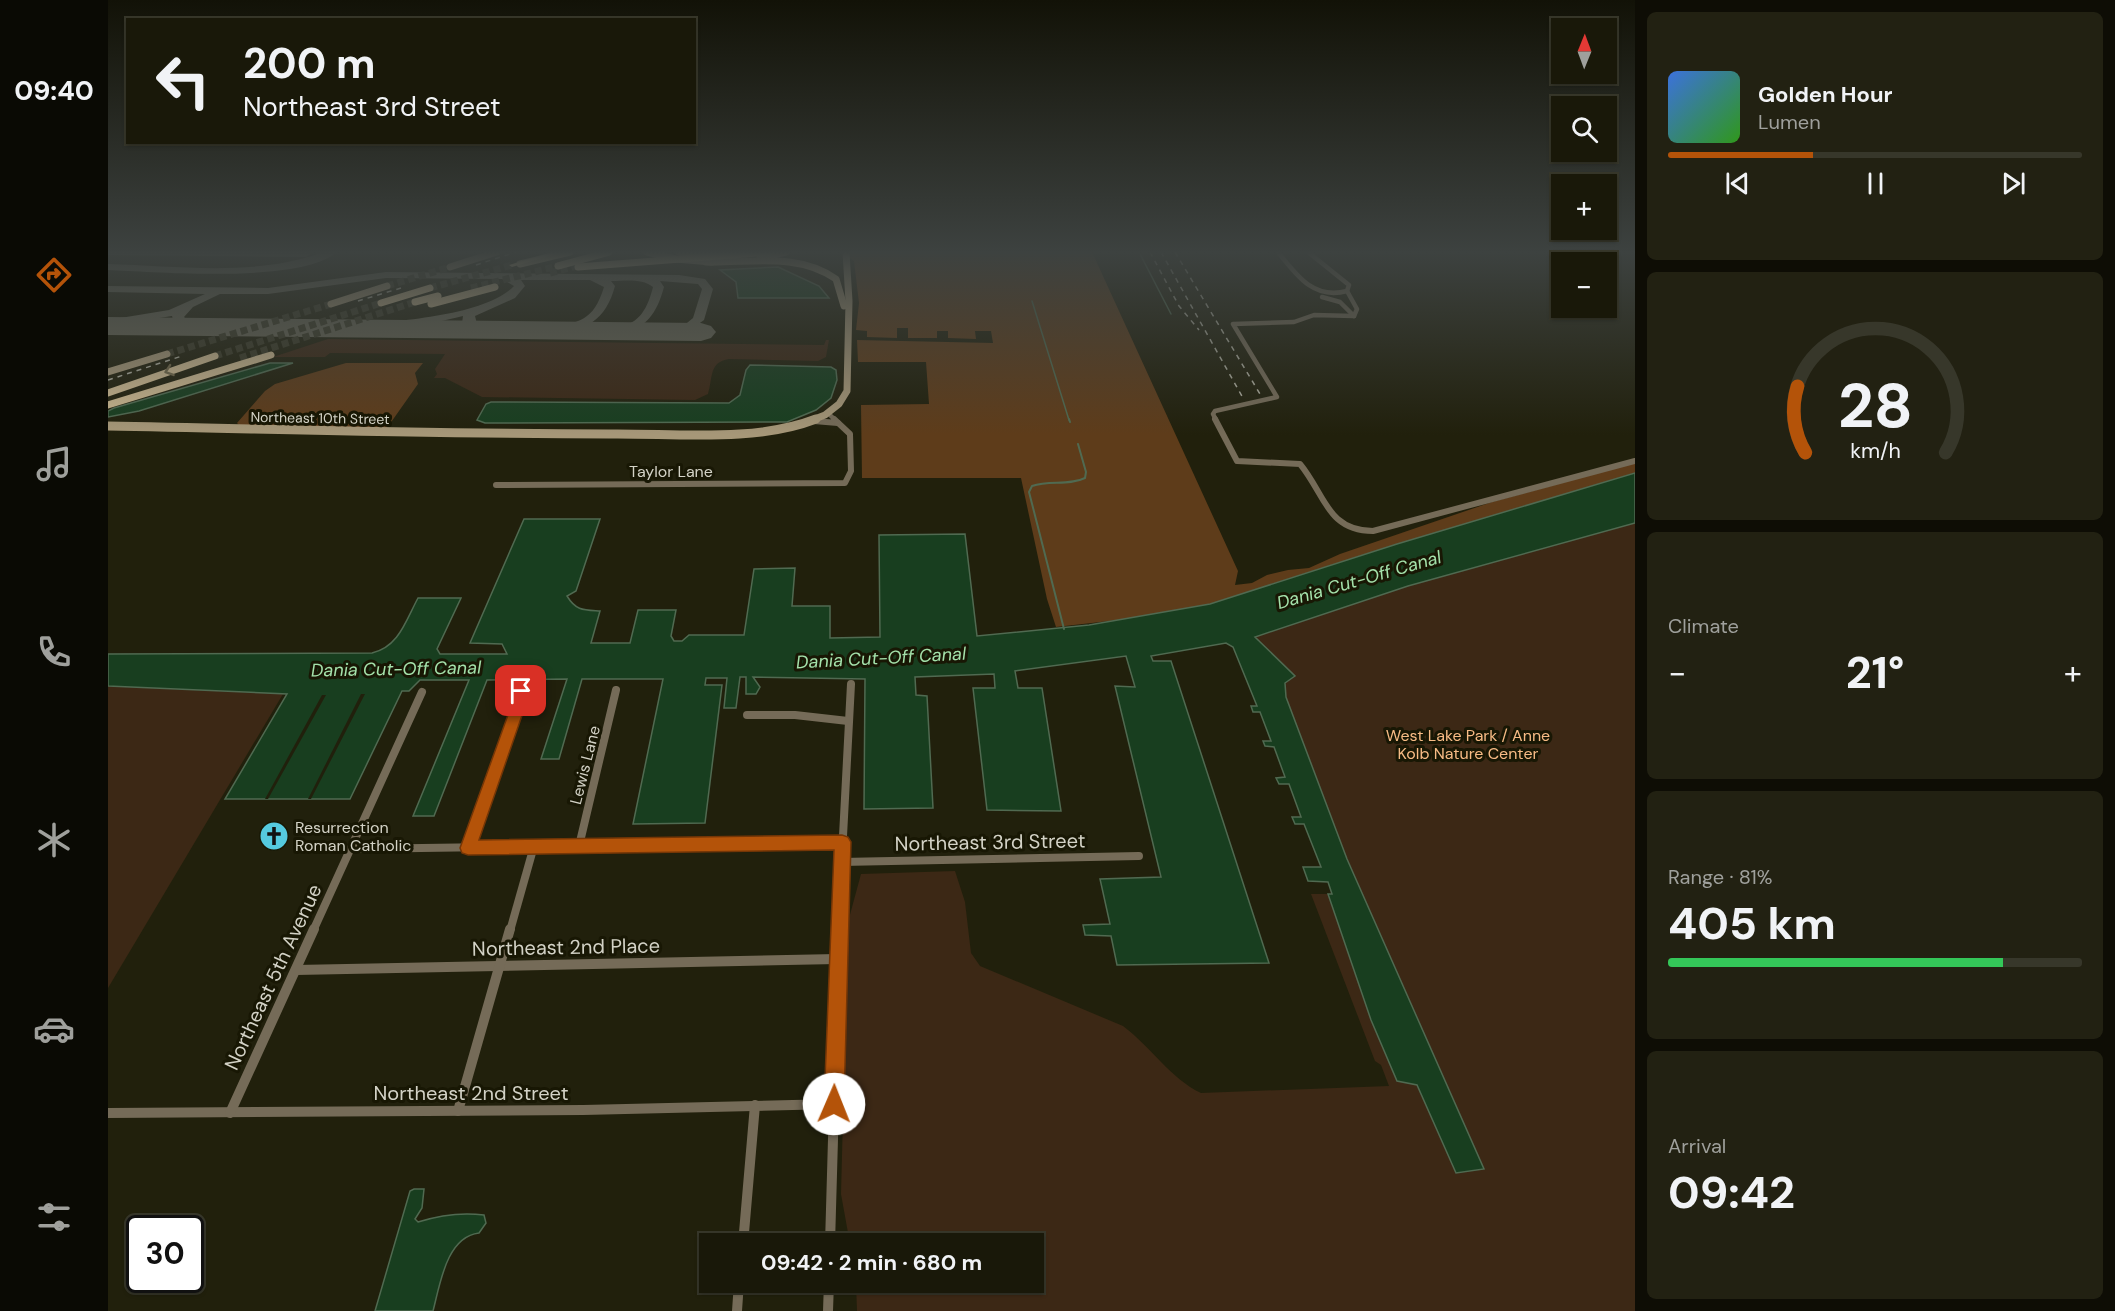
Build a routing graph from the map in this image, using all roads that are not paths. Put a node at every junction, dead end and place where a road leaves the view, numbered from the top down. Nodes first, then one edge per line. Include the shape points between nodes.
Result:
1 (843, 313) edge
2 (848, 313) edge
3 (1351, 313) edge
4 (1355, 313) edge
5 (1354, 316) junction
6 (849, 336) junction
7 (167, 354) tunnel mouth
8 (271, 355) dead end
9 (215, 356) tunnel mouth
10 (240, 358) tunnel mouth
11 (108, 372) edge
12 (108, 393) edge
13 (108, 403) edge
14 (828, 413) junction
15 (811, 422) junction
16 (843, 424) junction
17 (108, 426) edge
18 (108, 431) edge
19 (267, 432) junction
20 (389, 432) junction
21 (531, 434) junction
22 (375, 435) junction
23 (1635, 461) edge
24 (496, 485) dead end
25 (851, 684) dead end
26 (616, 690) dead end
27 (521, 691) dead end
28 (422, 692) dead end
29 (747, 716) dead end
30 (848, 721) junction
31 (842, 842) junction
32 (534, 846) junction
33 (579, 846) junction
34 (468, 848) junction
35 (351, 849) junction
36 (1139, 856) dead end
37 (842, 862) junction
38 (837, 959) junction
39 (500, 966) junction
40 (297, 970) junction
41 (834, 1104) junction
42 (755, 1105) junction
43 (458, 1111) junction
44 (108, 1113) edge
45 (230, 1113) junction
46 (744, 1233) edge
47 (830, 1233) edge
48 (738, 1293) edge
49 (829, 1293) edge
50 (737, 1311) edge
51 (828, 1311) edge

1 - 6 street
2 - 6 street
3 - 5 street
4 - 5 street
5 - 23 street via 1314,315 1294,322 1233,324 1277,397 1213,414 1237,461 1300,464 1331,514 1349,530 1373,531
6 - 14 street via 849,386 842,400
7 - 11 street
8 - 13 main road
9 -> 12 main road
10 - 13 main road
14 - 15 street, Northeast 10th Street
14 - 16 street
15 - 16 street via 830,420
15 - 21 street, Northeast 10th Street via 769,432
16 - 24 street, Taylor Lane via 850,434 851,471 845,483
17 - 19 street, Northeast 10th Street
18 - 19 street, Northeast 10th Street
19 - 20 street, Northeast 10th Street
19 - 22 street, Northeast 10th Street
20 - 21 street, Northeast 10th Street
20 - 22 street
21 - 22 street, Northeast 10th Street
25 - 30 street
26 - 33 street, Lewis Lane
27 - 34 street
28 - 35 street, Northeast 5th Avenue
29 - 30 street via 795,715
30 - 31 street
31 - 33 street
31 - 37 street
32 - 33 street
32 - 34 street
32 - 39 street
34 - 35 street
35 - 40 street, Northeast 5th Avenue
36 - 37 street, Northeast 3rd Street
37 - 38 street
38 - 39 street, Northeast 2nd Place
38 - 41 street
39 - 40 street, Northeast 2nd Place
39 - 43 street
40 - 45 street, Northeast 5th Avenue
41 - 42 street, Northeast 2nd Street
41 - 47 street
42 - 43 street, Northeast 2nd Street
42 - 46 street
43 - 45 street, Northeast 2nd Street
44 - 45 street, Northeast 2nd Street
48 - 50 street
49 - 51 street

